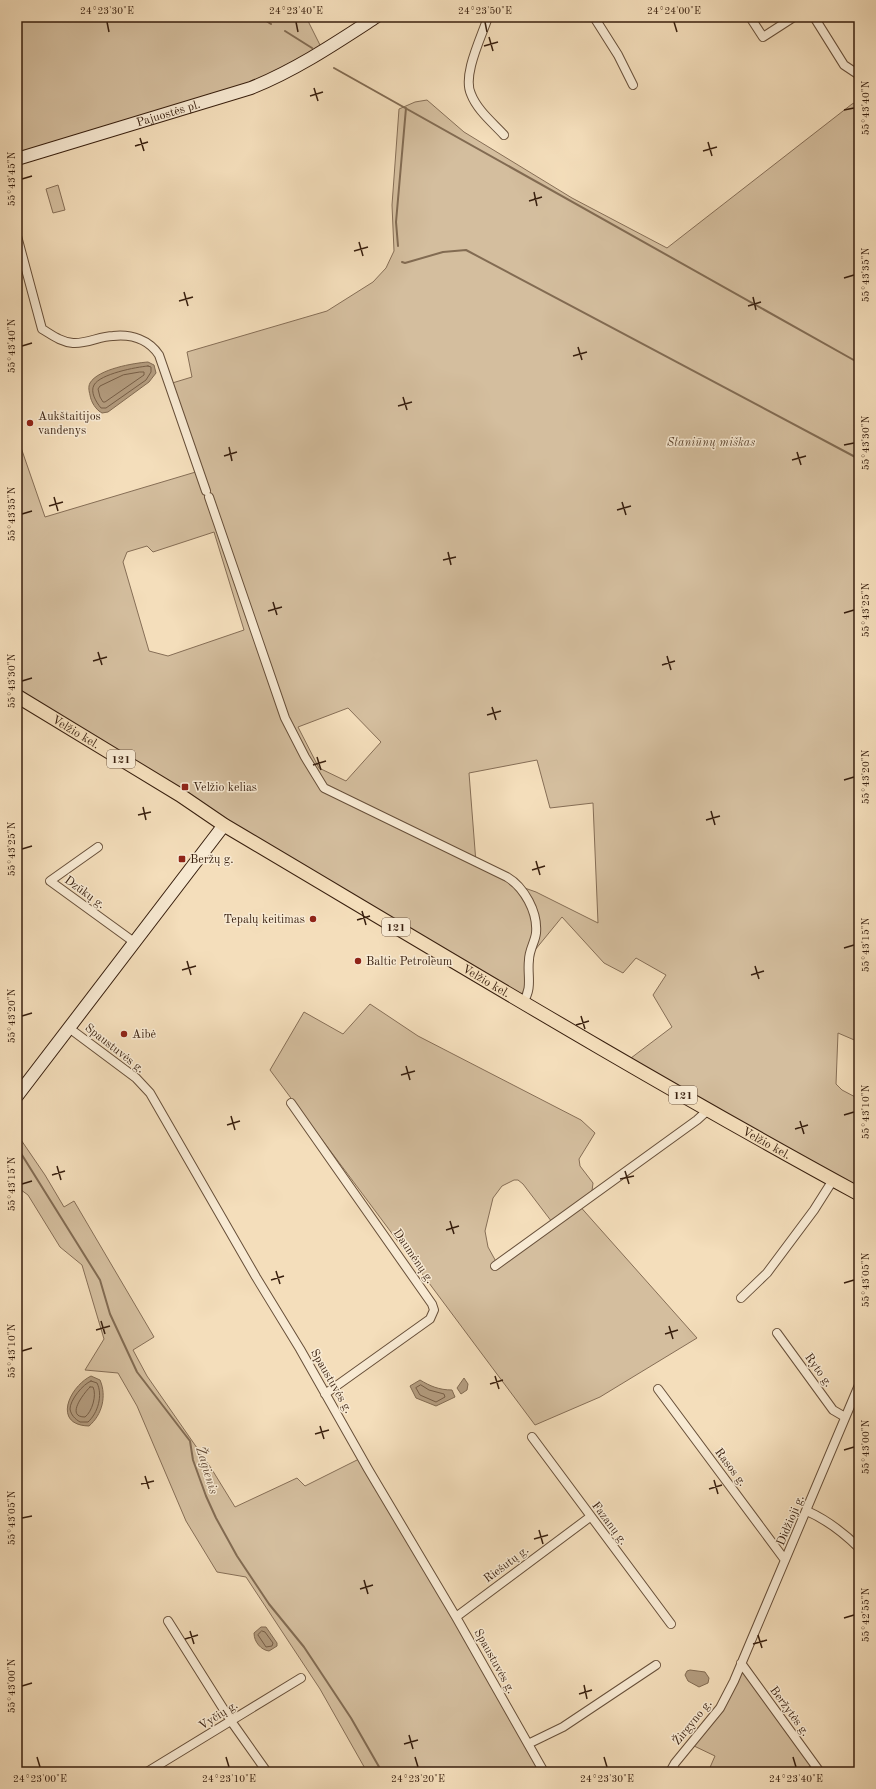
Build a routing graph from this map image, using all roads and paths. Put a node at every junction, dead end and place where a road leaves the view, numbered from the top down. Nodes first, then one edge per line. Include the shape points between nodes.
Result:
1 (376, 17) edge
2 (488, 17) edge
3 (594, 17) edge
4 (750, 17) edge
5 (794, 17) edge
6 (814, 17) edge
7 (859, 75) edge
8 (633, 85) dead end
9 (504, 136) dead end
10 (17, 159) edge
11 (17, 236) edge
12 (17, 696) edge
13 (224, 825) junction
14 (98, 847) dead end
15 (134, 942) junction
16 (523, 1002) junction
17 (69, 1028) junction
18 (17, 1096) edge
19 (291, 1103) dead end
20 (708, 1110) junction
21 (833, 1180) junction
22 (859, 1194) edge
23 (495, 1266) dead end
24 (741, 1298) dead end
25 (777, 1333) dead end
26 (859, 1385) edge
27 (658, 1389) dead end
28 (325, 1394) junction
29 (846, 1417) junction
30 (532, 1437) dead end
31 (807, 1511) junction
32 (590, 1517) junction
33 (859, 1548) edge
34 (785, 1560) junction
35 (456, 1617) junction
36 (168, 1621) dead end
37 (671, 1624) dead end
38 (741, 1663) junction
39 (656, 1665) dead end
40 (301, 1678) dead end
41 (231, 1721) junction
42 (528, 1744) junction
43 (146, 1772) edge
44 (266, 1772) edge
45 (544, 1772) edge
46 (670, 1772) edge
47 (820, 1772) edge

1 - 10 main road, Pajuostės pl. via 314,56 251,88
2 - 9 street via 469,75 469,88 477,104
3 - 8 street
4 - 5 street via 763,37
6 - 7 street via 844,65
11 - 16 street via 42,329 60,340 73,343 113,336 139,339 149,343 159,355 285,718 324,788 507,877 524,893 533,913 536,932 529,954 530,987
12 - 13 main road, Velžio kel. / 121 via 180,795
13 - 15 main road
13 - 16 main road, Velžio kel. / 121
14 - 15 street, Dzūkų g. via 50,881
15 - 17 main road
16 - 20 main road, Velžio kel. / 121
17 - 18 main road
17 - 28 street, Spaustuvės g. via 136,1078 150,1094
19 - 28 street, Daumėnų g. via 400,1256 434,1310 430,1319
20 - 21 main road, Velžio kel. / 121
20 - 23 street
21 - 22 main road, Velžio kel. / 121
21 - 24 street via 767,1273
25 - 29 street, Ryto g. via 833,1410
26 - 29 street, Didžioji g.
27 - 34 street, Rasos g.
28 - 35 street, Spaustuvės g.
29 - 31 street, Didžioji g.
30 - 32 street, Fazanų g.
31 - 33 street via 828,1522
31 - 34 street, Didžioji g.
32 - 35 street, Riešutų g.
32 - 37 street, Fazanų g.
34 - 38 street, Didžioji g.
35 - 42 street, Spaustuvės g.
36 - 41 street
38 - 46 street, Žirgyno g. via 720,1708
38 - 47 street, Beržytės g.
39 - 42 street via 563,1727
40 - 41 street, Vyčių g.
41 - 43 street, Vyčių g.
41 - 44 street
42 - 45 street, Spaustuvės g.

